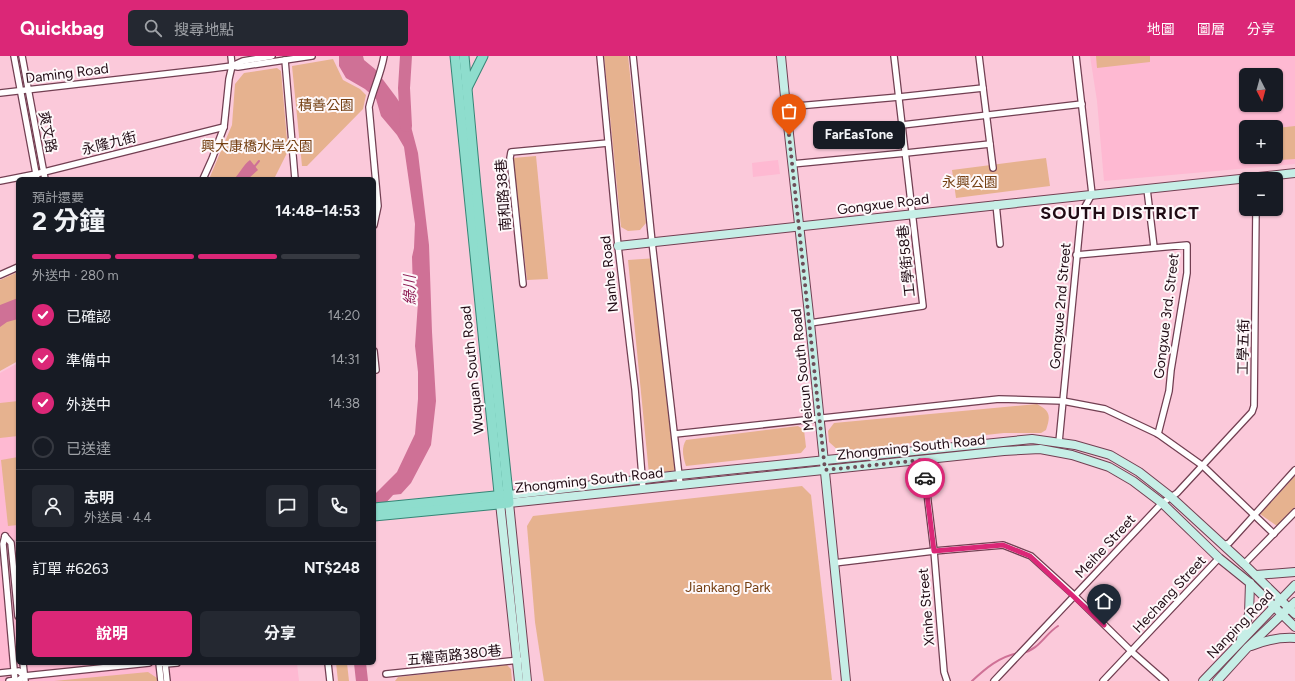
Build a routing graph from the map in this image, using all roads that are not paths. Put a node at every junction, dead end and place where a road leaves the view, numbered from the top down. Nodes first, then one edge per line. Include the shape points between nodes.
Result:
1 (14, 56) edge
2 (22, 56) edge
3 (231, 56) edge
4 (272, 56) edge
5 (312, 56) edge
6 (384, 56) edge
7 (446, 56) edge
8 (464, 56) edge
9 (483, 56) edge
10 (600, 56) edge
11 (634, 56) edge
12 (781, 56) edge
13 (894, 56) edge
14 (979, 56) edge
15 (1076, 56) edge
16 (455, 59) edge
17 (285, 60) junction
18 (232, 66) junction
19 (467, 88) junction
20 (983, 88) junction
21 (28, 90) junction
22 (20, 91) junction
23 (0, 93) edge
24 (899, 97) junction
25 (1082, 104) junction
26 (786, 107) junction
27 (986, 115) junction
28 (902, 125) junction
29 (224, 127) junction
30 (608, 143) junction
31 (990, 144) junction
32 (906, 153) junction
33 (792, 164) junction
34 (992, 168) dead end
35 (44, 172) junction
36 (1295, 172) edge
37 (1283, 174) edge
38 (36, 177) edge
39 (45, 177) edge
40 (204, 177) edge
41 (295, 177) edge
42 (375, 177) edge
43 (16, 179) edge
44 (1239, 180) edge
45 (0, 181) edge
46 (376, 187) edge
47 (1147, 189) junction
48 (1092, 194) junction
49 (996, 204) junction
50 (913, 214) junction
51 (376, 216) edge
52 (1256, 216) edge
53 (799, 227) junction
54 (652, 242) junction
55 (1000, 244) dead end
56 (618, 246) junction
57 (1154, 247) junction
58 (1076, 255) junction
59 (16, 268) edge
60 (0, 275) edge
61 (523, 284) dead end
62 (810, 323) junction
63 (1063, 400) junction
64 (820, 418) junction
65 (675, 434) junction
66 (1158, 434) junction
67 (1058, 442) junction
68 (923, 460) junction
69 (824, 461) junction
70 (1203, 466) junction
71 (825, 470) junction
72 (1295, 470) edge
73 (680, 475) junction
74 (643, 480) junction
75 (680, 484) junction
76 (644, 489) junction
77 (1171, 497) junction
78 (499, 499) junction
79 (509, 499) junction
80 (1162, 503) junction
81 (376, 508) edge
82 (1295, 512) edge
83 (1254, 515) junction
84 (376, 516) edge
85 (1274, 534) junction
86 (1223, 545) junction
87 (934, 551) junction
88 (1219, 558) junction
89 (834, 563) junction
90 (1244, 564) junction
91 (1295, 572) edge
92 (1256, 575) junction
93 (1250, 583) junction
94 (1295, 585) edge
95 (16, 595) edge
96 (1075, 596) junction
97 (1281, 600) junction
98 (1274, 608) junction
99 (1293, 608) edge
100 (1282, 614) junction
101 (1295, 627) edge
102 (1295, 638) edge
103 (1240, 642) junction
104 (1247, 648) junction
105 (1132, 652) junction
106 (521, 660) junction
107 (23, 665) edge
108 (131, 665) edge
109 (162, 665) edge
110 (163, 665) edge
111 (328, 665) edge
112 (14, 672) junction
113 (0, 673) edge
114 (386, 674) dead end
115 (26, 677) edge
116 (13, 681) edge
117 (161, 681) edge
118 (167, 681) edge
119 (330, 681) edge
120 (519, 681) edge
121 (527, 681) edge
122 (846, 681) edge
123 (947, 681) edge
124 (994, 681) edge
125 (1103, 681) edge
126 (1165, 681) edge
127 (1203, 681) edge
128 (1217, 681) edge

1 - 22 street, 爽文路
2 - 21 street, 爽文路
3 - 18 street
4 - 18 street, Daming Road via 243,61
5 - 17 street, Daming Road
6 - 42 street via 382,70 371,95 369,107
7 - 16 main road
8 - 19 main road, Wuquan South Road
9 - 19 main road
10 - 30 street, Nanhe Road
11 - 54 street
12 - 26 main road, Meicun South Road
13 - 24 street, 工學街58巷
14 - 20 street
15 - 25 street
16 - 78 main road, Wuquan South Road
17 - 18 street, Daming Road
17 - 41 street
18 - 21 street, Daming Road
18 - 29 street
19 - 79 main road, Wuquan South Road
20 - 24 street
20 - 27 street
21 - 22 street, Daming Road
21 - 35 street, 爽文路
22 - 23 street, Daming Road
22 - 38 street, 爽文路
24 - 26 street
24 - 28 street, 工學街58巷
25 - 27 street
25 - 48 street
26 - 33 main road, Meicun South Road
27 - 28 street
27 - 31 street
28 - 32 street, 工學街58巷
29 - 35 street, 永隆九街
29 - 40 street
30 - 56 street, Nanhe Road
30 - 61 street, 南和路38巷 via 511,152
31 - 32 street
31 - 34 street
32 - 33 street
32 - 50 street, 工學街58巷
33 - 53 main road, Meicun South Road
35 - 38 street, 永隆九街
35 - 39 street, 爽文路
36 - 37 main road, Gongxue Road
43 - 45 street, 永隆九街
44 - 47 main road, Gongxue Road
46 - 51 street
47 - 48 main road, Gongxue Road
47 - 57 street, Gongxue 3rd. Street
48 - 49 main road, Gongxue Road
48 - 58 street, Gongxue 2nd Street via 1081,214
49 - 50 main road, Gongxue Road
49 - 55 street
50 - 53 main road, Gongxue Road
50 - 62 street, 工學街58巷 via 922,306
52 - 70 street, 工學五街 via 1254,406 1252,412
53 - 54 main road, Gongxue Road
53 - 62 main road, Meicun South Road
54 - 56 main road, Gongxue Road
54 - 65 street
56 - 74 street, Nanhe Road
57 - 58 street
57 - 66 street, Gongxue 3rd. Street via 1187,245 1187,273 1169,391
58 - 63 street, Gongxue 2nd Street
59 - 60 street
62 - 64 main road, Meicun South Road
63 - 64 street via 999,399
63 - 66 street via 1105,409
63 - 67 street, Gongxue 2nd Street
64 - 65 street
64 - 69 main road, Meicun South Road
65 - 73 street
66 - 70 street
67 - 69 main road, Zhongming South Road via 1032,439
67 - 77 main road, Zhongming South Road via 1110,455 1139,472
68 - 71 main road, Zhongming South Road
68 - 80 main road, Zhongming South Road via 1004,451 1049,450 1109,467
68 - 87 street, Xinhe Street
69 - 71 main road, Meicun South Road
69 - 73 main road, Zhongming South Road
70 - 77 street, Meihe Street
70 - 83 street
71 - 75 main road, Zhongming South Road
71 - 89 main road, Meicun South Road
72 - 83 street
73 - 74 main road, Zhongming South Road
73 - 75 street
74 - 76 street, Nanhe Road
74 - 79 main road, Zhongming South Road
75 - 76 main road, Zhongming South Road
76 - 79 main road, Zhongming South Road
77 - 80 street, Meihe Street
77 - 86 main road, Zhongming South Road
78 - 79 main road, Zhongming South Road
78 - 81 main road, Zhongming South Road
78 - 84 main road, Zhongming South Road
78 - 106 main road, Wuquan South Road
79 - 106 main road, Wuquan South Road
80 - 88 main road, Zhongming South Road
80 - 96 street, Meihe Street
82 - 85 street
83 - 85 street
83 - 86 street via 1229,543
85 - 90 street
86 - 90 main road, Zhongming South Road
87 - 89 street
87 - 96 street via 1003,545 1030,556
87 - 123 street, Xinhe Street via 944,672
88 - 93 main road, Zhongming South Road
88 - 105 street, Hechang Street
89 - 122 main road, Meicun South Road
90 - 92 main road, Zhongming South Road
91 - 92 main road
92 - 97 main road, Zhongming South Road
93 - 98 main road, Zhongming South Road
93 - 103 main road via 1249,614
94 - 97 main road, Nanping Road
95 - 112 street via 11,543 6,536 3,544
96 - 105 street
96 - 124 street, Meihe Street
97 - 98 main road, Nanping Road
97 - 99 main road, Zhongming South Road
98 - 100 main road, Zhongming South Road
98 - 103 main road, Nanping Road
99 - 100 main road, Nanping Road
100 - 101 main road, Zhongming South Road
100 - 104 main road, Nanping Road
102 - 104 main road via 1268,640
103 - 127 main road, Nanping Road
104 - 128 main road, Nanping Road
105 - 125 street, Hechang Street
105 - 126 street
106 - 114 street, 五權南路380巷
106 - 120 main road, Wuquan South Road
106 - 121 main road, Wuquan South Road
107 - 115 street
108 - 115 street
109 - 117 street
110 - 118 street
111 - 119 street
112 - 113 street
112 - 115 street via 19,671
112 - 116 street
115 - 116 street

